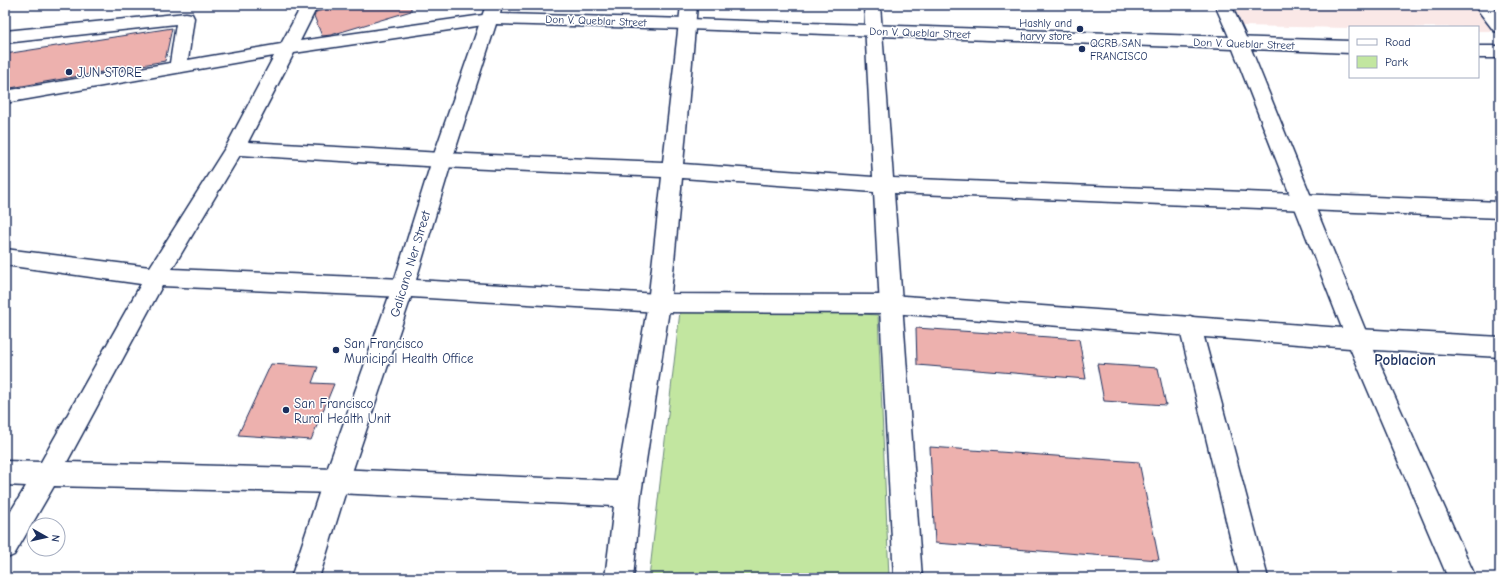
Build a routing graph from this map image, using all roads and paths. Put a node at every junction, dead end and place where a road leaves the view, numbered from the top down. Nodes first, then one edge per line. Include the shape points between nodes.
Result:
1 (310, 5) edge
2 (872, 5) edge
3 (1224, 5) edge
4 (1482, 5) edge
5 (492, 12) edge
6 (689, 14) edge
7 (1500, 28) edge
8 (874, 31) junction
9 (5, 38) edge
10 (1240, 44) junction
11 (1349, 47) edge
12 (288, 48) junction
13 (1479, 52) edge
14 (1500, 52) edge
15 (178, 67) junction
16 (5, 98) edge
17 (235, 148) junction
18 (442, 160) junction
19 (671, 170) junction
20 (884, 185) junction
21 (1304, 202) junction
22 (1500, 210) edge
23 (5, 257) edge
24 (156, 277) junction
25 (404, 288) junction
26 (659, 303) junction
27 (891, 304) junction
28 (1190, 326) junction
29 (1358, 338) junction
30 (1500, 347) edge
31 (5, 473) edge
32 (47, 475) junction
33 (336, 481) junction
34 (628, 494) junction
35 (5, 546) edge
36 (305, 578) edge
37 (619, 578) edge
38 (908, 578) edge
39 (1254, 578) edge
40 (1462, 578) edge

1 - 12 street
2 - 8 street
3 - 10 street
4 - 7 street
5 - 6 street, Don V. Queblar Street
5 - 12 street, Don V. Queblar Street
5 - 18 street, Galicano Ner Street
6 - 8 street, Don V. Queblar Street
6 - 19 street
8 - 10 street, Don V. Queblar Street
8 - 20 street
9 - 15 street via 186,18
10 - 11 street, Don V. Queblar Street
10 - 21 street
12 - 15 street, Don V. Queblar Street
12 - 17 street
13 - 14 street
15 - 16 street, Don V. Queblar Street
17 - 18 street
17 - 24 street
18 - 19 street
18 - 25 street, Galicano Ner Street
19 - 20 street
19 - 26 street
20 - 21 street
20 - 27 street
21 - 22 street
21 - 29 street
23 - 24 street
24 - 25 street
24 - 32 street
25 - 26 street
25 - 33 street, Galicano Ner Street
26 - 27 street
26 - 34 street
27 - 28 street
27 - 38 street
28 - 29 street
28 - 39 street
29 - 30 street
29 - 40 street
31 - 32 street
32 - 33 street
32 - 35 street
33 - 34 street
33 - 36 street, Galicano Ner Street
34 - 37 street

